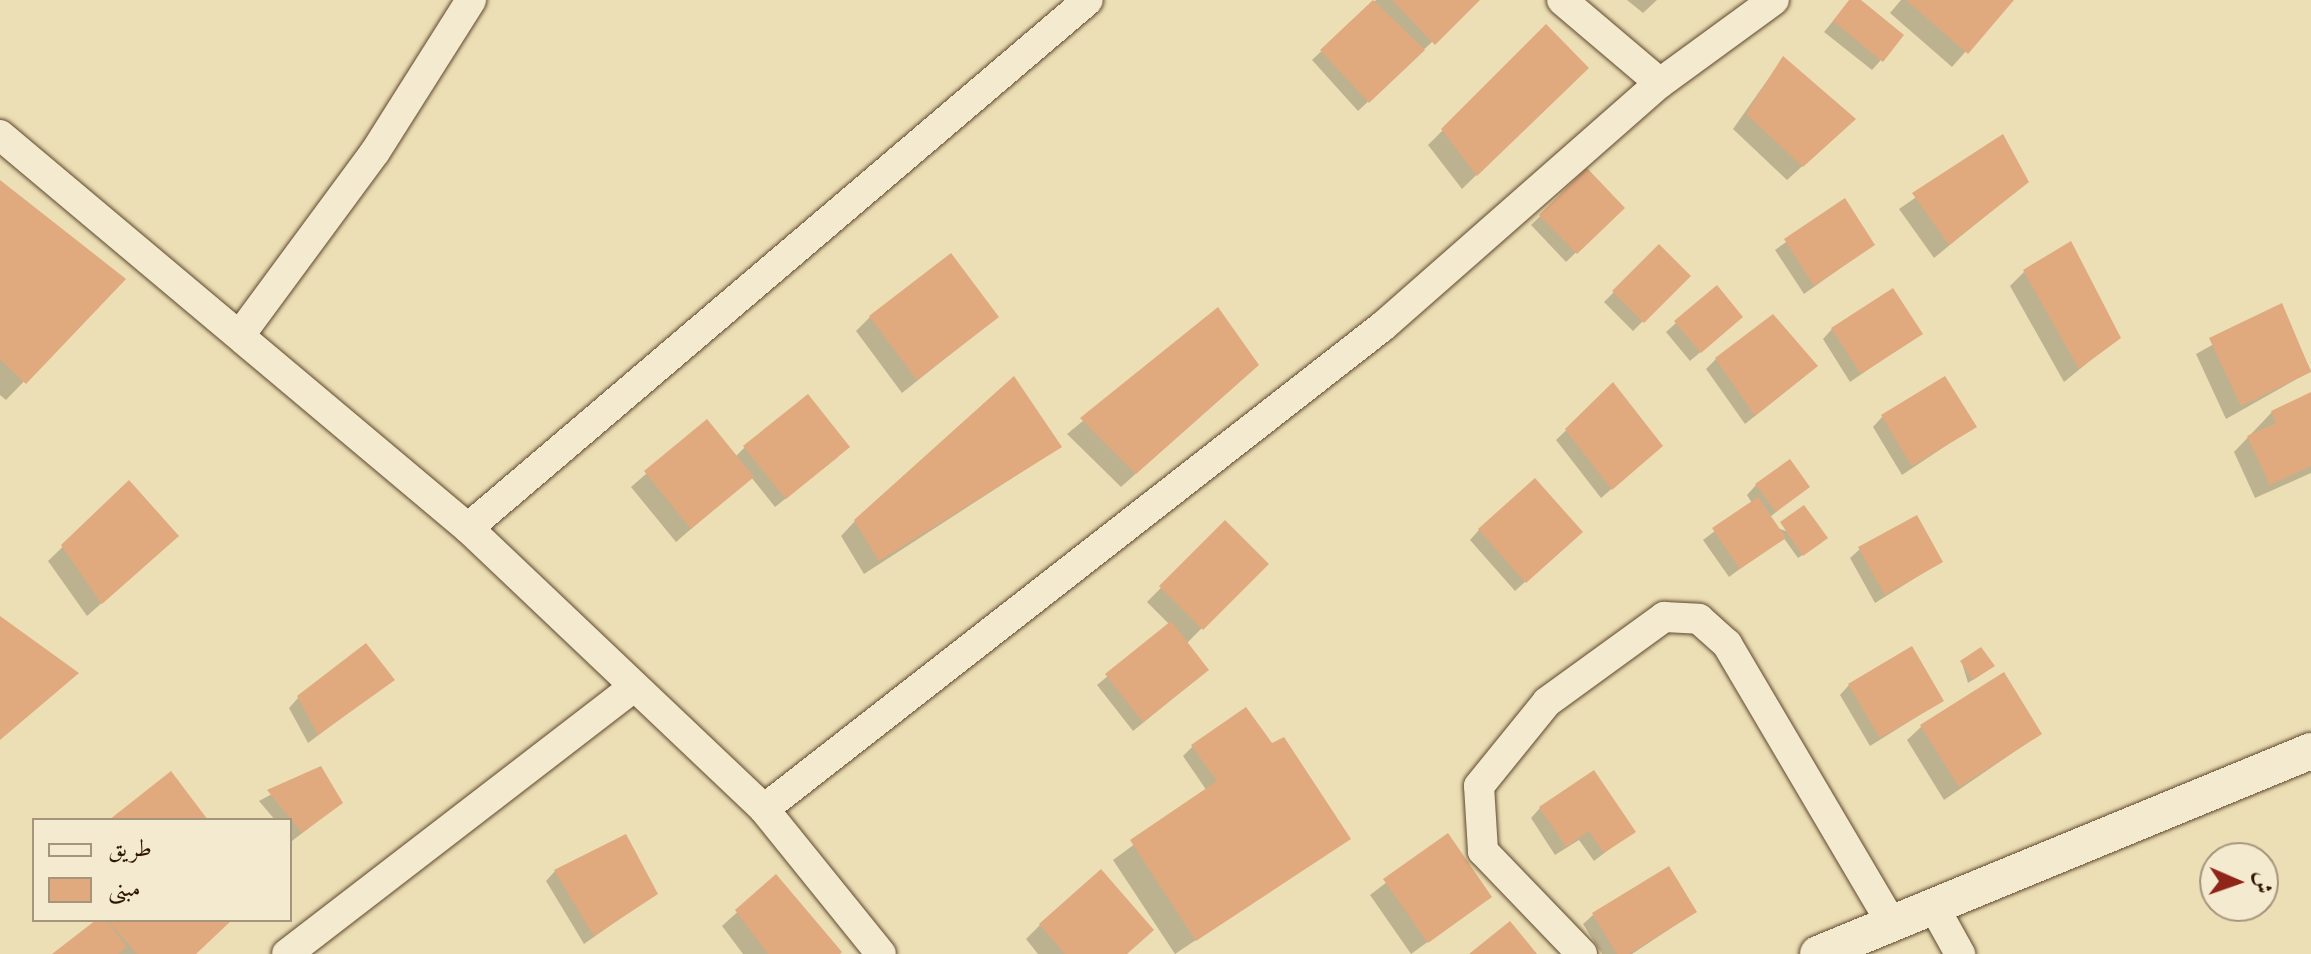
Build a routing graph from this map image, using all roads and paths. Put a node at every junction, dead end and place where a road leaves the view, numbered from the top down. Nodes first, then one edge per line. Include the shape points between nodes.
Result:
1 (471, 0) edge
2 (1088, 0) edge
3 (1562, 0) edge
4 (1774, 0) edge
5 (1660, 83) junction
6 (0, 135) edge
7 (240, 335) junction
8 (468, 528) junction
9 (634, 687) junction
10 (2311, 751) edge
11 (764, 809) junction
12 (1934, 907) junction
13 (1892, 924) junction
14 (287, 954) edge
15 (881, 954) edge
16 (1582, 954) edge
17 (1818, 954) edge
18 (1960, 954) edge

1 - 7 street via 375,152
2 - 8 street
3 - 5 street
4 - 5 street
5 - 11 street via 1383,326
6 - 7 street
7 - 8 street
8 - 9 street
9 - 11 street
9 - 14 street
10 - 12 street
11 - 15 street
12 - 13 street
12 - 18 street
13 - 16 street via 1727,644 1699,619 1664,617 1547,702 1479,786 1483,851
13 - 17 street

